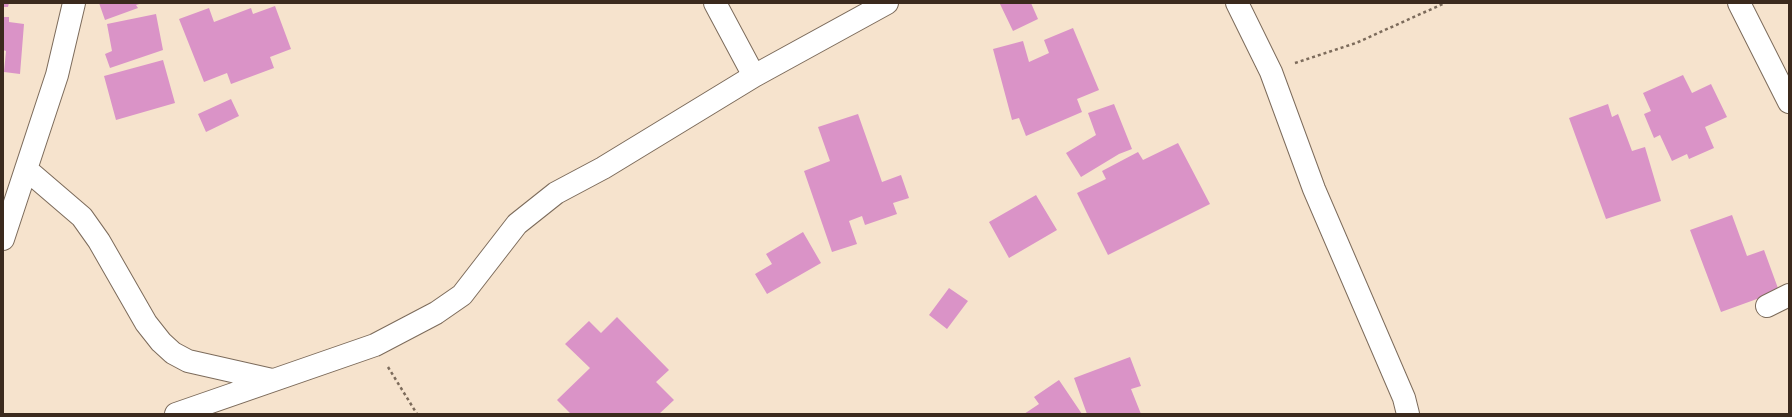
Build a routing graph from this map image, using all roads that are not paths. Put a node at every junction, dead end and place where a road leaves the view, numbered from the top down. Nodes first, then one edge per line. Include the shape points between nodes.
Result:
1 (74, 3) edge
2 (715, 3) edge
3 (887, 3) edge
4 (1237, 3) edge
5 (1739, 3) edge
6 (754, 76) junction
7 (1789, 102) edge
8 (26, 169) junction
9 (3, 239) edge
10 (1789, 295) edge
11 (1767, 306) dead end
12 (272, 380) junction
13 (176, 414) edge
14 (1408, 414) edge

1 - 8 street via 57,75
2 - 6 street
3 - 6 street
4 - 14 street via 1271,72 1314,189 1404,398
5 - 7 street
6 - 12 street via 603,168 556,193 517,224 462,295 436,314 375,345
8 - 9 street
8 - 12 street via 82,218 99,241 146,323 160,342 188,361
10 - 11 street
12 - 13 street

